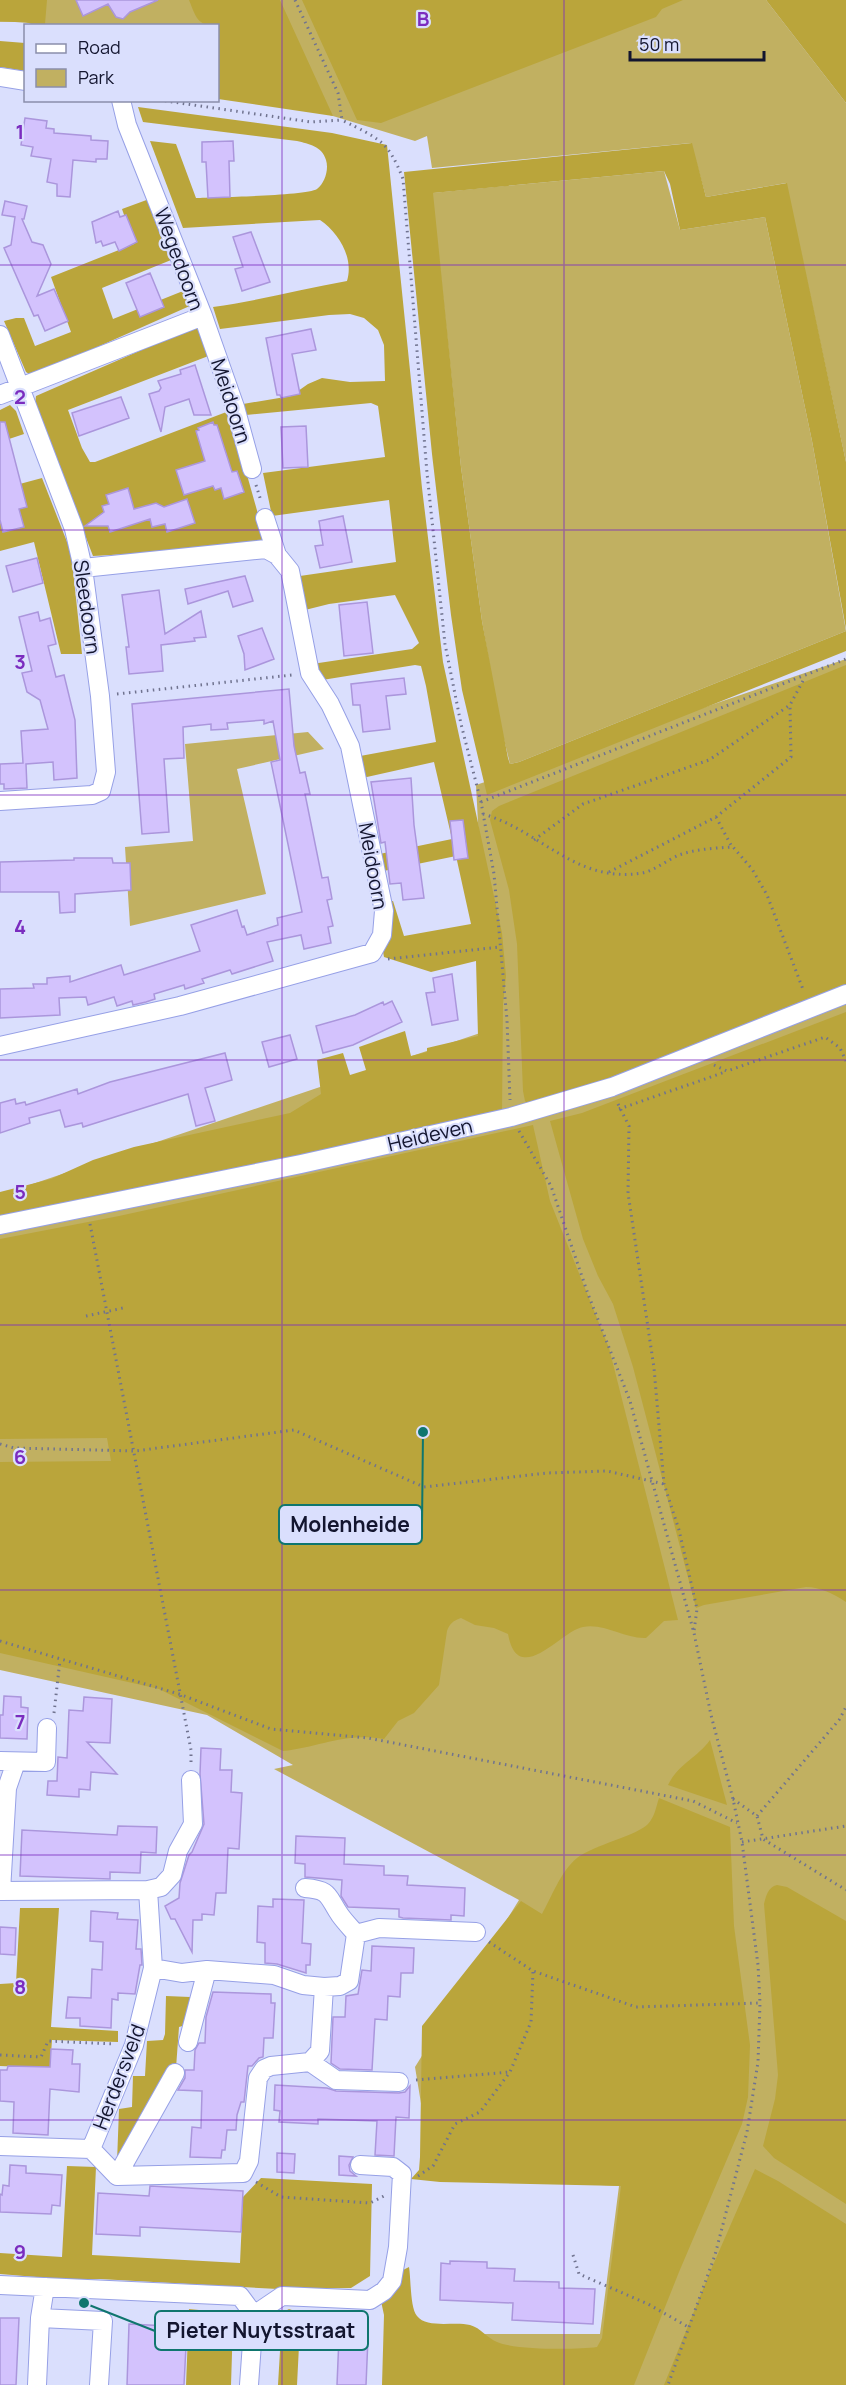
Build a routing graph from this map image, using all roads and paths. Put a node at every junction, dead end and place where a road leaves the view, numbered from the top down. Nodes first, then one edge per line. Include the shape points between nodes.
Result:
1 (295, 0) edge
2 (0, 77) edge
3 (24, 81) edge
4 (121, 102) edge
5 (173, 102) edge
6 (342, 120) junction
7 (203, 316) junction
8 (0, 335) edge
9 (20, 389) junction
10 (0, 395) edge
11 (252, 469) joint
12 (265, 518) joint
13 (277, 555) junction
14 (83, 568) junction
15 (846, 659) edge
16 (310, 673) junction
17 (806, 675) junction
18 (100, 696) junction
19 (790, 705) junction
20 (0, 801) edge
21 (481, 801) junction
22 (483, 814) junction
23 (716, 817) junction
24 (534, 840) junction
25 (733, 848) junction
26 (606, 873) junction
27 (501, 947) junction
28 (372, 953) junction
29 (846, 994) edge
30 (810, 1009) junction
31 (0, 1046) edge
32 (693, 1056) junction
33 (846, 1061) edge
34 (727, 1071) junction
35 (612, 1087) junction
36 (619, 1108) junction
37 (511, 1117) junction
38 (87, 1208) junction
39 (0, 1225) edge
40 (123, 1308) dead end
41 (106, 1312) junction
42 (86, 1316) dead end
43 (0, 1444) edge
44 (135, 1451) junction
45 (651, 1481) junction
46 (664, 1484) junction
47 (694, 1633) junction
48 (0, 1641) edge
49 (60, 1660) junction
50 (179, 1694) junction
51 (846, 1707) edge
52 (47, 1728) joint
53 (191, 1750) dead end
54 (8, 1761) edge
55 (191, 1780) dead end
56 (733, 1798) junction
57 (757, 1816) junction
58 (738, 1823) junction
59 (846, 1826) edge
60 (763, 1839) junction
61 (742, 1842) junction
62 (305, 1888) dead end
63 (148, 1890) junction
64 (846, 1890) edge
65 (0, 1891) edge
66 (476, 1932) joint
67 (356, 1934) junction
68 (153, 1968) junction
69 (207, 1970) junction
70 (533, 1971) junction
71 (324, 1987) junction
72 (760, 2003) junction
73 (188, 2042) dead end
74 (134, 2045) junction
75 (0, 2055) edge
76 (310, 2062) junction
77 (510, 2072) junction
78 (175, 2073) dead end
79 (399, 2082) joint
80 (0, 2146) edge
81 (91, 2150) junction
82 (360, 2165) dead end
83 (243, 2173) junction
84 (117, 2176) junction
85 (402, 2187) junction
86 (573, 2255) dead end
87 (0, 2285) edge
88 (45, 2287) junction
89 (254, 2314) junction
90 (40, 2318) junction
91 (690, 2328) junction
92 (38, 2385) edge
93 (99, 2385) edge
94 (249, 2385) edge
95 (668, 2385) edge

1 - 6 path via 338,93
2 - 3 street
4 - 7 street, Wegedoorn via 127,125
5 - 6 path via 311,122
6 - 21 path via 386,145 403,179 427,473 446,644
7 - 9 street, Wegedoorn
7 - 11 street, Meidoorn
8 - 9 street, Sleedoorn
9 - 10 street, Wegedoorn
9 - 14 street, Sleedoorn via 74,529
11 - 12 path, Meidoorn
12 - 13 street, Meidoorn
13 - 14 street via 266,549
13 - 16 street, Meidoorn via 290,571
14 - 18 street, Sleedoorn
15 - 17 path
16 - 18 path
16 - 28 street, Meidoorn via 350,746 384,912 382,935
17 - 19 path
17 - 21 path
18 - 20 street, Sleedoorn via 106,772 101,791 92,795
19 - 23 path via 791,757
19 - 24 path via 709,760 583,804
21 - 22 path
22 - 24 path via 504,820
22 - 27 path
23 - 25 path
23 - 26 path
24 - 26 path via 581,867
25 - 26 path via 679,855 644,873
25 - 30 path via 752,869 767,895
27 - 28 path via 385,959
27 - 37 path
28 - 31 street via 180,1006
29 - 30 street, Heideven
30 - 32 street, Heideven
32 - 34 path
32 - 35 street, Heideven
33 - 34 path via 840,1048 825,1036
34 - 36 path
35 - 36 path
35 - 37 street, Heideven
36 - 46 path via 628,1126 628,1193 654,1368
37 - 38 street, Heideven
37 - 45 path via 551,1186 630,1401
38 - 39 street, Heideven
38 - 41 path
40 - 41 path
41 - 42 path
41 - 44 path
43 - 44 path via 14,1448
44 - 45 path via 294,1430 424,1487 547,1473 607,1471
44 - 50 path
45 - 46 path
45 - 47 path
46 - 47 path via 698,1609
47 - 56 path
48 - 49 path
49 - 50 path
49 - 52 path via 56,1709
50 - 53 path
50 - 58 path via 271,1729 368,1738 693,1801
51 - 57 path
52 - 54 street via 46,1762
54 - 65 street
55 - 63 street via 193,1824 178,1851 172,1875 161,1887
56 - 57 path
56 - 58 path
57 - 60 path
58 - 61 path
59 - 60 path
60 - 61 path
60 - 64 path
61 - 72 path
62 - 67 street via 329,1895
63 - 65 street
63 - 68 street, Herdersveld
66 - 67 street via 379,1928
66 - 70 path
67 - 71 street via 349,1981
68 - 69 street
68 - 74 street, Herdersveld
69 - 71 street via 274,1976
69 - 73 street
70 - 72 path via 636,2007
70 - 77 path via 531,2022
71 - 76 street via 320,2051
72 - 91 path via 758,2062 747,2132 715,2255
74 - 75 path via 48,2041 40,2057
74 - 81 street, Herdersveld
76 - 79 street via 336,2079
76 - 83 street via 271,2066 258,2078 249,2161
77 - 79 path
77 - 85 path via 480,2112 455,2124 433,2166
78 - 84 street, Herdersveld
80 - 81 street, Herdersveld
81 - 84 street, Herdersveld
82 - 85 street via 393,2167 402,2174
83 - 84 street
83 - 85 path via 281,2197 370,2203
85 - 89 street via 398,2247 392,2281 384,2291 370,2300 282,2296
86 - 91 path via 579,2274 648,2304
87 - 88 street
88 - 89 street via 240,2296
88 - 90 street
89 - 94 street
90 - 92 street
90 - 93 street via 103,2321
91 - 95 path

